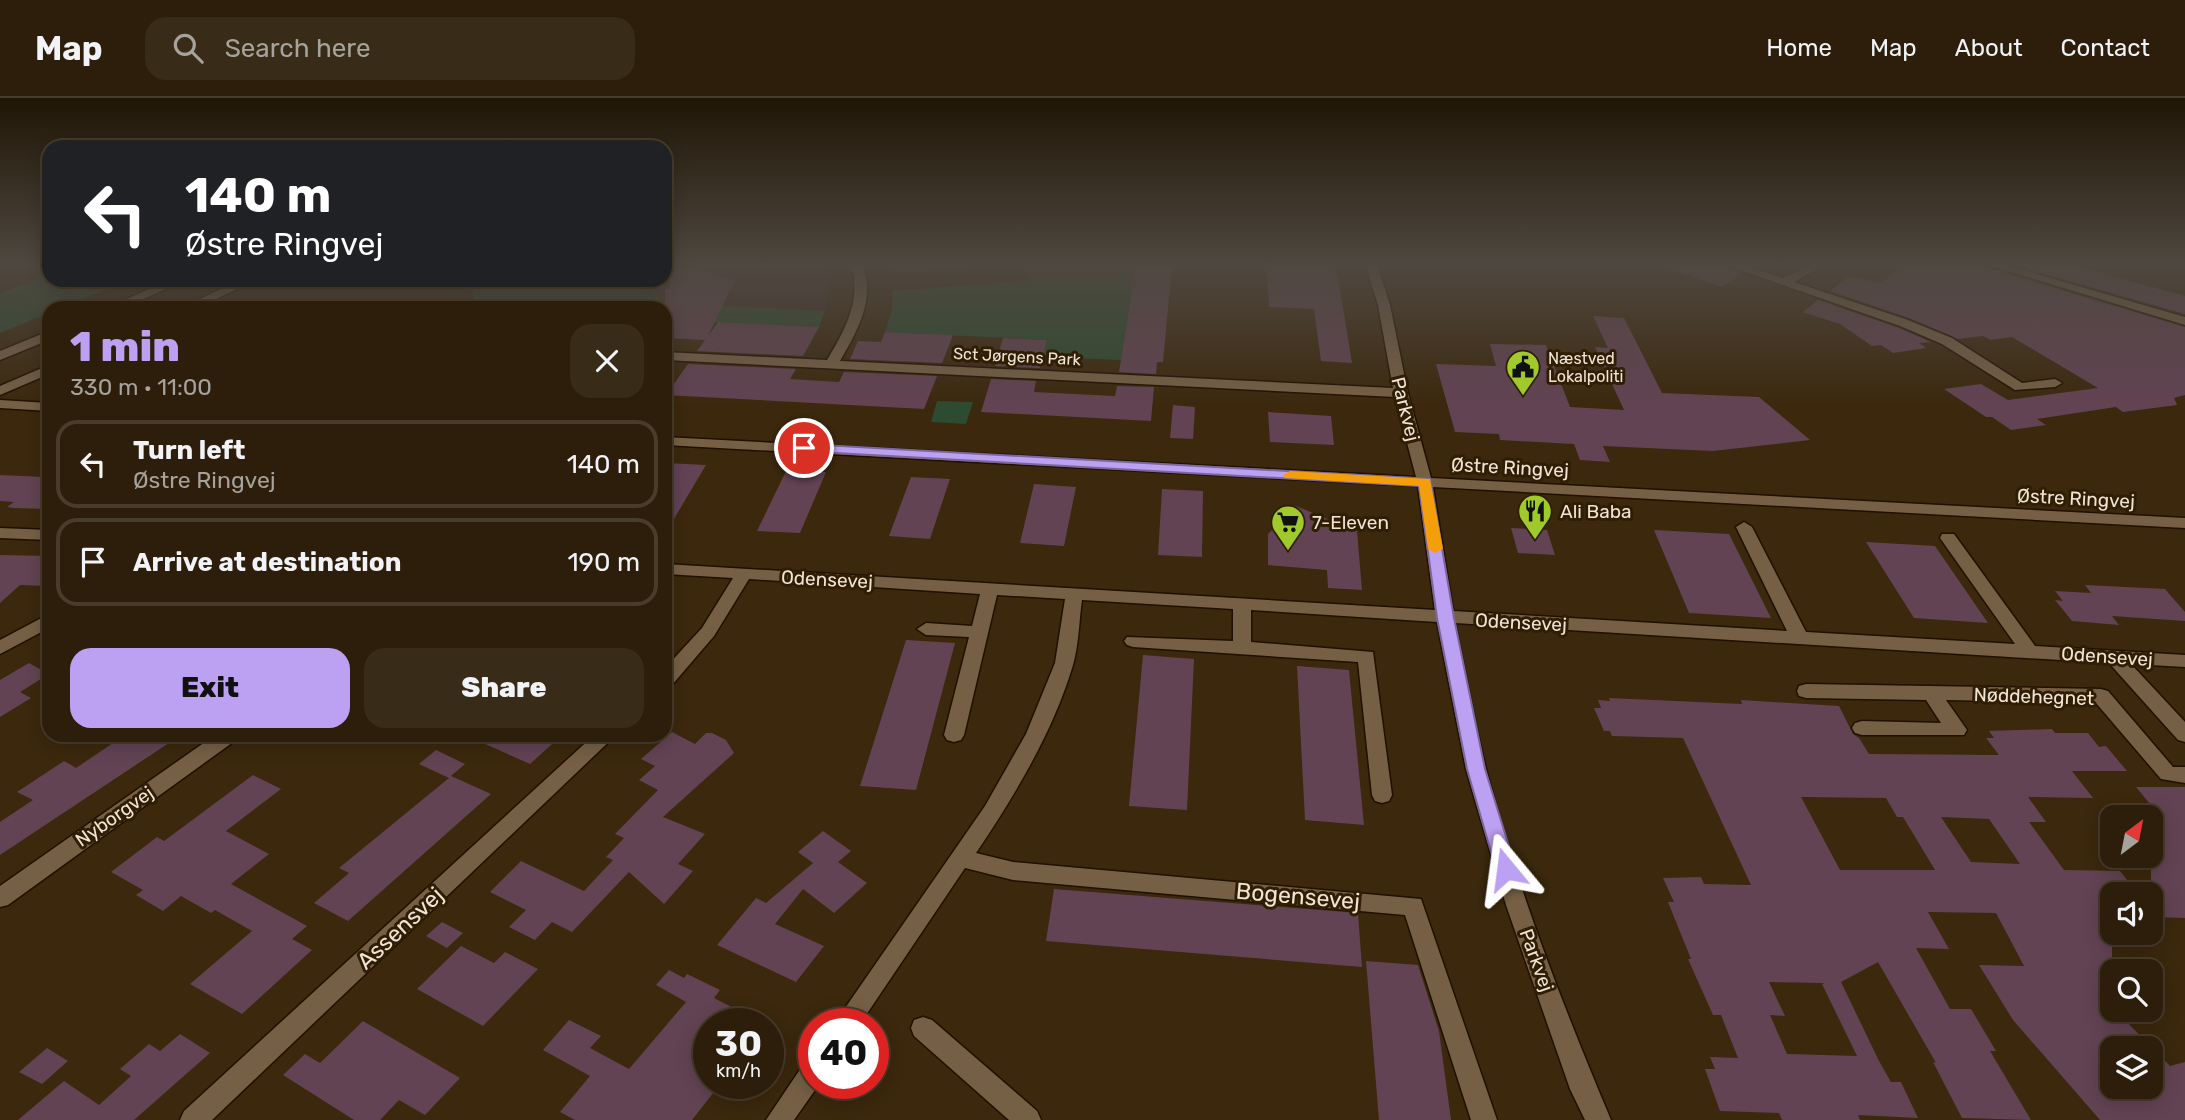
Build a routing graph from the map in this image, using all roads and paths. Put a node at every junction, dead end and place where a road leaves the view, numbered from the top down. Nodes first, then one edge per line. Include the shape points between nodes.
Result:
1 (858, 312) edge
2 (1385, 312) edge
3 (1871, 312) edge
4 (2153, 312) edge
5 (2185, 321) edge
6 (42, 338) edge
7 (0, 356) edge
8 (672, 356) edge
9 (831, 364) junction
10 (1204, 366) dead end
11 (42, 372) edge
12 (1202, 383) junction
13 (2055, 383) dead end
14 (0, 391) edge
15 (1401, 393) junction
16 (0, 404) edge
17 (42, 407) edge
18 (672, 441) edge
19 (1425, 482) junction
20 (2185, 523) edge
21 (1744, 527) dead end
22 (0, 533) edge
23 (42, 535) edge
24 (1948, 538) dead end
25 (672, 569) edge
26 (744, 574) junction
27 (990, 589) junction
28 (1074, 594) junction
29 (1242, 605) junction
30 (1446, 618) junction
31 (42, 624) edge
32 (926, 629) dead end
33 (979, 632) junction
34 (1800, 638) junction
35 (1133, 641) dead end
36 (0, 648) edge
37 (1242, 648) junction
38 (2028, 651) junction
39 (2113, 656) junction
40 (2185, 661) edge
41 (672, 672) edge
42 (1805, 691) dead end
43 (1931, 693) junction
44 (1861, 728) dead end
45 (2185, 734) edge
46 (954, 735) dead end
47 (219, 742) edge
48 (598, 742) edge
49 (2185, 775) edge
50 (1382, 794) dead end
51 (961, 858) junction
52 (0, 898) edge
53 (857, 1008) edge
54 (922, 1028) dead end
55 (798, 1093) edge
56 (193, 1120) edge
57 (779, 1120) edge
58 (1028, 1120) edge
59 (1484, 1120) edge
60 (1598, 1120) edge

1 - 9 street
2 - 15 street, Parkvej
3 - 13 street via 1947,341 2020,387
4 - 5 street
6 - 7 street
8 - 9 street, Sct Jørgens Park
9 - 12 street, Sct Jørgens Park
10 - 12 street
11 - 14 street
12 - 15 street, Sct Jørgens Park
15 - 19 street, Parkvej
16 - 17 street
18 - 19 street, Østre Ringvej
19 - 20 street, Østre Ringvej
19 - 30 street, Parkvej
21 - 34 street
22 - 23 street
24 - 38 street
25 - 26 street, Odensevej
26 - 27 street, Odensevej
26 - 41 street via 708,632
27 - 28 street, Odensevej
27 - 33 street
28 - 29 street, Odensevej
28 - 51 street via 1064,663 1036,735
29 - 30 street, Odensevej
29 - 37 street
30 - 34 street, Odensevej
30 - 60 street, Parkvej via 1476,769 1517,905
31 - 36 street
32 - 33 street
33 - 46 street
34 - 38 street, Odensevej
35 - 37 street
37 - 50 street via 1367,656
38 - 39 street, Odensevej
39 - 40 street, Odensevej
39 - 45 street
42 - 43 street, Nøddehegnet
43 - 44 street, Nøddehegnet via 1957,730
43 - 49 street, Nøddehegnet via 2101,696 2168,775
47 - 52 street, Nyborgvej
48 - 56 street, Assensvej
51 - 53 street
51 - 59 street, Bogensevej via 1013,871 1413,906
54 - 58 street
55 - 57 street

